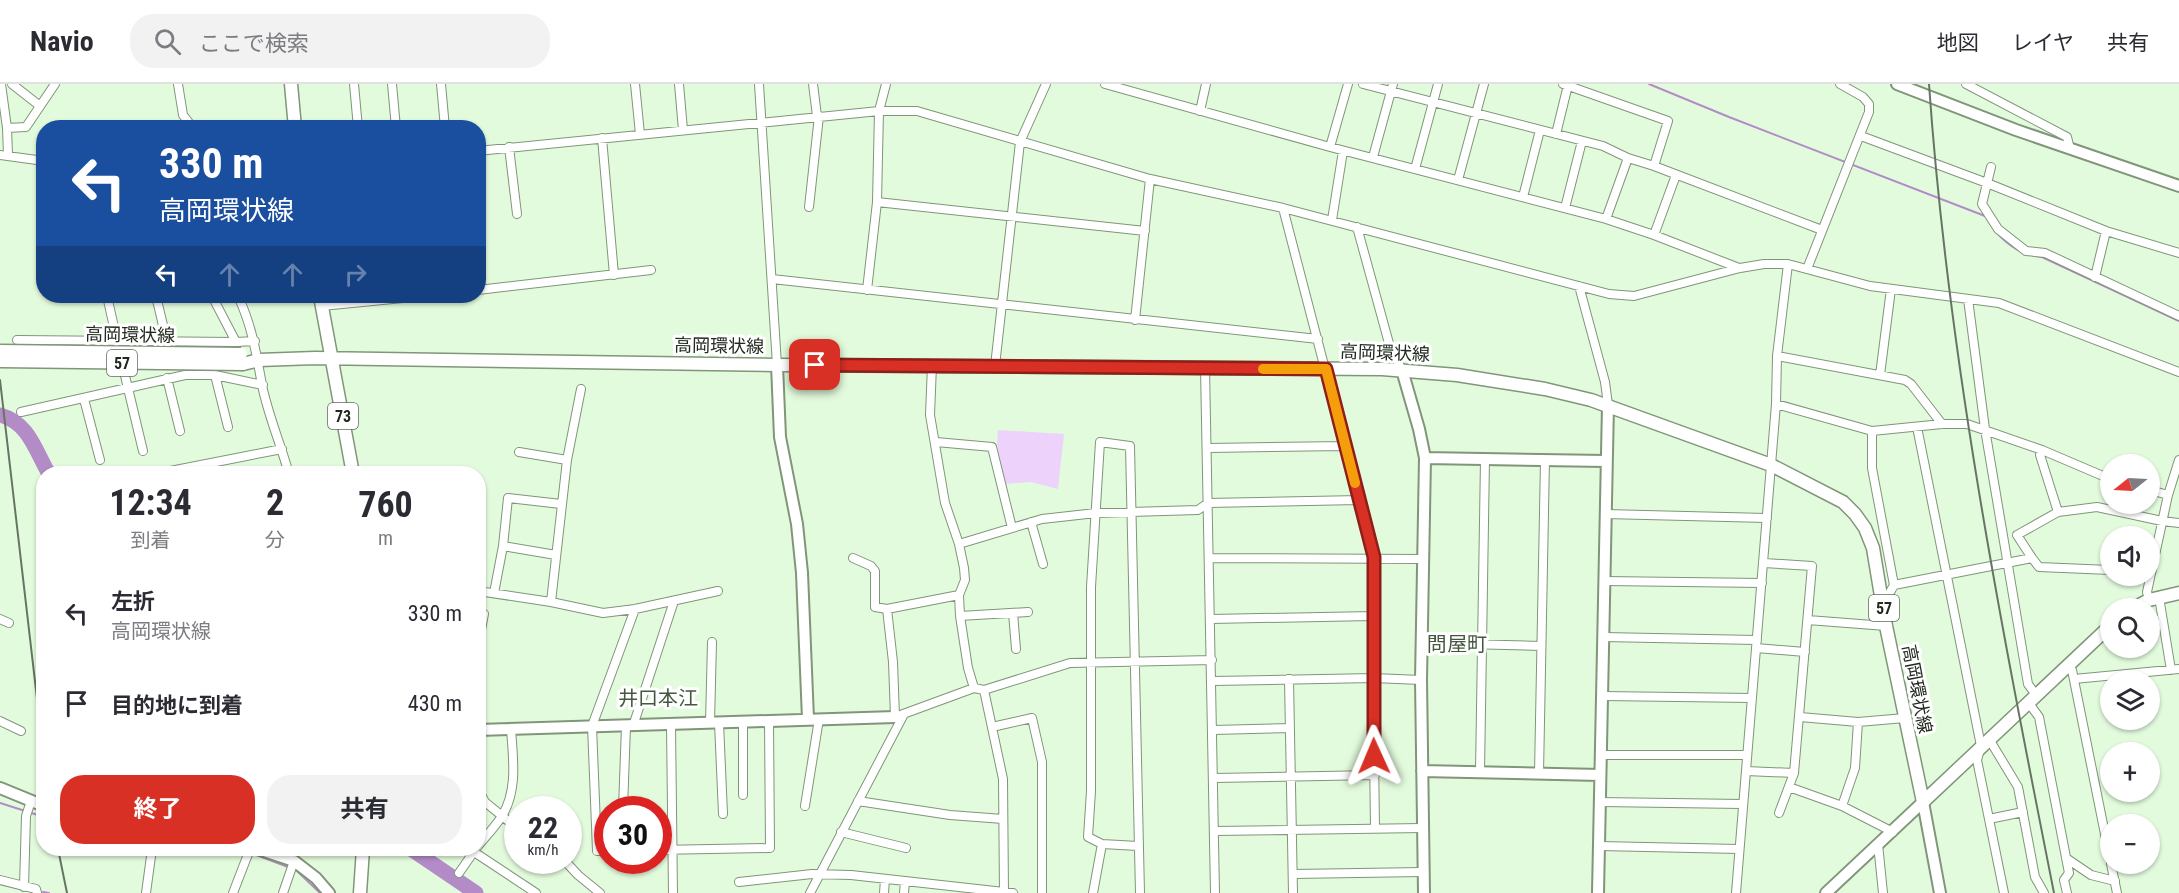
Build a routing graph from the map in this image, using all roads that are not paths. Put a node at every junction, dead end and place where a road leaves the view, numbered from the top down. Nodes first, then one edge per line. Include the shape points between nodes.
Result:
1 (1, 84) edge
2 (12, 84) edge
3 (55, 84) edge
4 (178, 84) edge
5 (291, 84) edge
6 (354, 84) edge
7 (392, 84) edge
8 (441, 84) edge
9 (635, 84) edge
10 (679, 84) edge
11 (759, 84) edge
12 (813, 84) edge
13 (886, 84) edge
14 (1046, 84) edge
15 (1105, 84) edge
16 (1206, 84) edge
17 (1347, 84) edge
18 (1363, 84) edge
19 (1438, 84) edge
20 (1484, 84) edge
21 (1840, 84) edge
22 (1897, 84) edge
23 (1966, 84) edge
24 (1565, 85) edge
25 (1392, 87) edge
26 (1433, 103) junction
27 (40, 106) junction
28 (879, 111) junction
29 (1200, 111) junction
30 (1476, 114) junction
31 (818, 116) junction
32 (187, 120) edge
33 (294, 120) edge
34 (357, 120) edge
35 (395, 120) edge
36 (444, 120) edge
37 (762, 122) junction
38 (7, 128) junction
39 (683, 130) junction
40 (1540, 130) junction
41 (640, 134) junction
42 (1556, 135) junction
43 (1861, 136) junction
44 (602, 138) junction
45 (1582, 141) junction
46 (1020, 142) junction
47 (509, 147) junction
48 (1330, 147) junction
49 (2070, 149) junction
50 (486, 150) edge
51 (1343, 151) junction
52 (4, 155) edge
53 (1373, 157) junction
54 (1628, 158) junction
55 (36, 160) edge
56 (1654, 166) junction
57 (1991, 167) dead end
58 (1415, 169) junction
59 (1676, 175) junction
60 (1150, 179) junction
61 (1458, 180) junction
62 (1987, 183) junction
63 (2179, 186) edge
64 (1523, 197) junction
65 (877, 202) junction
66 (809, 207) dead end
67 (1282, 207) junction
68 (1565, 208) junction
69 (517, 214) dead end
70 (1012, 217) junction
71 (1606, 219) junction
72 (1332, 220) junction
73 (1357, 227) junction
74 (1822, 230) junction
75 (1145, 231) junction
76 (2106, 231) junction
77 (1654, 235) junction
78 (2179, 253) edge
79 (1788, 264) junction
80 (1740, 268) junction
81 (1807, 268) junction
82 (651, 270) dead end
83 (614, 275) junction
84 (2094, 276) junction
85 (772, 279) junction
86 (1579, 286) junction
87 (486, 289) edge
88 (1891, 289) junction
89 (867, 290) junction
90 (1968, 299) junction
91 (109, 303) edge
92 (158, 303) edge
93 (215, 303) edge
94 (242, 303) edge
95 (321, 303) edge
96 (1002, 304) junction
97 (2179, 316) edge
98 (1135, 320) junction
99 (1318, 339) junction
100 (17, 340) dead end
101 (255, 341) junction
102 (117, 342) junction
103 (167, 342) junction
104 (0, 351) edge
105 (240, 354) junction
106 (1777, 356) junction
107 (333, 358) junction
108 (259, 360) junction
109 (0, 361) edge
110 (777, 365) junction
111 (932, 365) junction
112 (995, 366) junction
113 (1205, 368) junction
114 (1326, 369) junction
115 (1402, 370) junction
116 (2179, 372) edge
117 (215, 375) junction
118 (1880, 375) junction
119 (168, 378) junction
120 (262, 385) junction
121 (128, 388) junction
122 (581, 389) dead end
123 (84, 399) junction
124 (1776, 404) junction
125 (1608, 405) junction
126 (21, 412) dead end
127 (1942, 424) junction
128 (228, 427) dead end
129 (1917, 427) junction
130 (1985, 429) junction
131 (180, 431) dead end
132 (1872, 431) junction
133 (936, 442) junction
134 (1345, 446) junction
135 (1208, 448) junction
136 (282, 449) junction
137 (2042, 450) junction
138 (143, 451) dead end
139 (519, 452) dead end
140 (1425, 458) junction
141 (1485, 459) junction
142 (100, 460) dead end
143 (567, 460) junction
144 (1545, 460) junction
145 (2179, 460) edge
146 (1606, 461) junction
147 (1771, 465) junction
148 (196, 466) edge
149 (287, 466) edge
150 (352, 466) edge
151 (2100, 475) edge
152 (2160, 493) edge
153 (2168, 495) junction
154 (1360, 500) junction
155 (1208, 503) junction
156 (561, 504) junction
157 (2058, 512) junction
158 (1096, 513) junction
159 (1132, 513) junction
160 (1605, 514) junction
161 (1767, 518) junction
162 (2162, 521) junction
163 (1031, 522) junction
164 (2179, 523) edge
165 (1012, 528) junction
166 (2160, 531) edge
167 (959, 544) junction
168 (503, 546) junction
169 (556, 555) junction
170 (1374, 557) junction
171 (852, 558) dead end
172 (1209, 558) junction
173 (2032, 558) junction
174 (1424, 559) junction
175 (1764, 563) junction
176 (1043, 564) dead end
177 (2008, 564) junction
178 (2100, 570) edge
179 (1947, 575) junction
180 (1604, 580) junction
181 (1762, 582) junction
182 (1894, 585) junction
183 (718, 591) dead end
184 (486, 592) edge
185 (494, 593) junction
186 (2179, 593) edge
187 (959, 595) junction
188 (2158, 598) edge
189 (674, 601) junction
190 (551, 602) junction
191 (1883, 605) junction
192 (635, 609) junction
193 (887, 609) junction
194 (1028, 612) dead end
195 (1013, 613) junction
196 (960, 616) junction
197 (1373, 616) junction
198 (0, 619) edge
199 (1211, 619) junction
200 (2160, 619) edge
201 (1808, 620) junction
202 (9, 624) dead end
203 (1886, 626) junction
204 (2100, 636) edge
205 (1603, 637) junction
206 (712, 642) dead end
207 (1422, 642) junction
208 (1756, 644) junction
209 (1482, 645) junction
210 (1541, 646) junction
211 (1016, 649) dead end
212 (1805, 652) junction
213 (1212, 660) junction
214 (1090, 663) junction
215 (1135, 663) junction
216 (2068, 666) junction
217 (2175, 669) edge
218 (1373, 678) junction
219 (1289, 679) junction
220 (2074, 679) junction
221 (1421, 680) junction
222 (1212, 681) junction
223 (974, 688) junction
224 (984, 690) junction
225 (1602, 696) junction
226 (1752, 698) junction
227 (2032, 699) junction
228 (899, 716) junction
229 (1800, 717) junction
230 (1905, 718) junction
231 (813, 719) junction
232 (0, 721) edge
233 (769, 721) junction
234 (743, 722) junction
235 (1858, 722) junction
236 (714, 723) junction
237 (670, 724) junction
238 (592, 726) junction
239 (629, 726) junction
240 (993, 727) junction
241 (1290, 728) junction
242 (511, 729) junction
243 (486, 730) edge
244 (1213, 730) junction
245 (21, 731) dead end
246 (1985, 742) junction
247 (1601, 755) junction
248 (1747, 755) junction
249 (1422, 771) junction
250 (1746, 771) junction
251 (1480, 772) junction
252 (1539, 773) junction
253 (1794, 773) junction
254 (1375, 775) junction
255 (1600, 775) junction
256 (1291, 777) junction
257 (1214, 778) junction
258 (1789, 787) junction
259 (0, 788) edge
260 (743, 795) dead end
261 (595, 796) edge
262 (624, 796) edge
263 (671, 796) edge
264 (858, 801) junction
265 (486, 802) edge
266 (1599, 802) junction
267 (1923, 802) junction
268 (30, 804) junction
269 (1743, 804) junction
270 (36, 805) edge
271 (805, 806) dead end
272 (1842, 806) junction
273 (2023, 812) junction
274 (1779, 813) dead end
275 (723, 814) dead end
276 (2101, 814) edge
277 (502, 816) junction
278 (1003, 819) junction
279 (1989, 819) junction
280 (1376, 828) junction
281 (1423, 828) junction
282 (1292, 829) junction
283 (1214, 831) junction
284 (841, 832) junction
285 (1893, 832) junction
286 (486, 836) edge
287 (1102, 844) junction
288 (1878, 844) junction
289 (1138, 846) junction
290 (1599, 846) junction
291 (906, 848) dead end
292 (672, 849) edge
293 (1739, 849) junction
294 (151, 856) edge
295 (247, 856) edge
296 (273, 856) edge
297 (363, 856) edge
298 (471, 856) edge
299 (486, 856) edge
300 (2066, 858) junction
301 (293, 865) junction
302 (672, 871) edge
303 (1423, 872) junction
304 (459, 873) dead end
305 (576, 874) edge
306 (1293, 874) junction
307 (2113, 874) edge
308 (819, 875) junction
309 (885, 879) junction
310 (0, 880) edge
311 (905, 881) junction
312 (2115, 881) junction
313 (739, 882) dead end
314 (24, 887) junction
315 (946, 890) edge
316 (37, 893) edge
317 (146, 893) edge
318 (233, 893) edge
319 (283, 893) edge
320 (329, 893) edge
321 (360, 893) edge
322 (536, 893) edge
323 (600, 893) edge
324 (673, 893) edge
325 (810, 893) edge
326 (884, 893) edge
327 (904, 893) edge
328 (1004, 893) edge
329 (1013, 893) edge
330 (1042, 893) edge
331 (1093, 893) edge
332 (1140, 893) edge
333 (1215, 893) edge
334 (1293, 893) edge
335 (1424, 893) edge
336 (1598, 893) edge
337 (1736, 893) edge
338 (1826, 893) edge
339 (1883, 893) edge
340 (1940, 893) edge
341 (2004, 893) edge
342 (2044, 893) edge
343 (2067, 893) edge
344 (2117, 893) edge

1 - 38 street
2 - 27 street
3 - 27 street
4 - 32 street
5 - 33 main road
6 - 34 street
7 - 35 street
8 - 36 street
9 - 41 street
10 - 39 street
11 - 37 street
12 - 31 street
13 - 28 street
14 - 46 street
15 - 29 street
16 - 29 street
17 - 48 street
18 - 25 street
19 - 26 street
20 - 30 street
21 - 43 street via 1869,104
22 - 49 street
23 - 49 street via 2067,137
24 - 42 street
24 - 56 street via 1668,121
25 - 26 street
25 - 53 street
26 - 30 street
26 - 58 street
27 - 38 street via 26,127
28 - 31 street
28 - 46 street via 917,111
28 - 65 street
29 - 48 street
30 - 40 street
30 - 61 street
31 - 37 street
31 - 66 street
37 - 39 street
37 - 85 street
38 - 52 street
39 - 41 street
40 - 42 street
40 - 64 street
41 - 44 street
42 - 45 street
43 - 62 street
43 - 74 street
44 - 47 street
44 - 83 street
45 - 54 street
45 - 68 street
46 - 60 street
46 - 70 street
47 - 50 street
47 - 69 street
48 - 51 street
49 - 63 street
51 - 53 street
51 - 72 street
52 - 55 street
53 - 58 street
54 - 56 street
54 - 71 street
56 - 59 street
57 - 62 street
58 - 61 street
59 - 74 street
59 - 77 street
60 - 67 street
60 - 75 street
61 - 64 street
62 - 76 street
62 - 84 street via 1982,204 1998,229 2026,251 2045,253
64 - 68 street
65 - 70 street
65 - 89 street
67 - 72 street
67 - 99 street
68 - 71 street
70 - 75 street
70 - 96 street
71 - 77 street
72 - 73 street
73 - 86 street
73 - 115 street via 1390,347
74 - 81 street
75 - 98 street
76 - 78 street
76 - 84 street
77 - 80 street
79 - 80 street
79 - 81 street
79 - 106 street
80 - 86 street via 1634,296
81 - 88 street
82 - 83 street
83 - 87 street
84 - 97 street
85 - 89 street
85 - 110 street
86 - 125 street
88 - 90 street
88 - 118 street
89 - 96 street
90 - 116 street via 1999,303
90 - 130 street
91 - 102 street
92 - 103 street
93 - 105 street
94 - 101 street
95 - 107 main road, 73
96 - 98 street
96 - 112 street
98 - 99 street
99 - 114 street
100 - 102 street
101 - 105 street
101 - 108 street
102 - 103 street
102 - 121 street
103 - 105 street
104 - 105 main road, 高岡環状線 / 57, bridge
105 - 108 main road, 高岡環状線 / 57
105 - 109 main road, 高岡環状線 / 57, bridge
106 - 118 street
106 - 124 street
107 - 108 main road, 高岡環状線 / 57
107 - 110 main road, 高岡環状線 / 57
107 - 150 main road, 73
108 - 120 street
110 - 111 main road, 高岡環状線 / 57
110 - 231 street via 780,437 797,524
111 - 112 main road, 高岡環状線 / 57
111 - 133 street via 930,415
112 - 113 main road, 高岡環状線 / 57
113 - 114 main road, 高岡環状線 / 57
113 - 135 street
114 - 115 main road, 高岡環状線 / 57
114 - 134 street
115 - 125 main road, 高岡環状線 / 57 via 1534,387
115 - 140 street
117 - 119 street
117 - 120 street
117 - 128 street
118 - 127 street via 1911,384
119 - 121 street
119 - 131 street
120 - 136 street
121 - 123 street
121 - 138 street
122 - 143 street
123 - 126 street
123 - 142 street
124 - 132 street
124 - 147 street
125 - 146 street
125 - 147 main road, 高岡環状線 / 57
127 - 129 street
127 - 130 street
129 - 132 street
129 - 179 street
130 - 137 street
130 - 177 street
132 - 182 street via 1872,468
133 - 165 street via 992,447
133 - 167 street via 945,502
134 - 135 street
134 - 154 street
135 - 155 street
136 - 148 street
136 - 149 street
137 - 151 street
137 - 157 street via 2040,455
139 - 143 street
140 - 141 street
140 - 174 street
141 - 144 street
141 - 209 street
143 - 156 street
144 - 146 street
144 - 210 street
145 - 153 street
146 - 160 street
147 - 161 street
147 - 191 main road, 高岡環状線 / 57 via 1843,502 1855,514 1873,548
152 - 153 street
153 - 162 street
154 - 155 street
154 - 170 street
155 - 159 street via 1198,510
155 - 172 street
156 - 168 street via 508,498
156 - 169 street
157 - 162 street via 2097,507
157 - 173 street via 2017,535
158 - 159 street
158 - 159 street via 1100,442 1130,446
158 - 163 street
158 - 214 street
159 - 215 street
160 - 161 street
160 - 180 street
161 - 175 street
162 - 164 street
162 - 166 street
163 - 165 street
163 - 176 street
165 - 167 street
167 - 187 street via 965,580
168 - 169 street
168 - 185 street
169 - 190 street
170 - 172 street
170 - 174 street
170 - 197 street
171 - 193 street via 875,571 875,607
172 - 199 street
173 - 177 street
173 - 178 street via 2039,567
174 - 207 street
175 - 181 street
175 - 201 street via 1812,566
177 - 179 street
177 - 227 street
179 - 182 street
179 - 246 street
180 - 181 street
180 - 205 street
181 - 208 street
182 - 191 street
183 - 189 street
184 - 185 street
185 - 190 street
186 - 188 main road
187 - 193 street
187 - 196 street
189 - 192 street
189 - 239 street
190 - 192 street via 603,613
191 - 203 main road, 高岡環状線 / 57
192 - 238 street
193 - 228 street
194 - 195 street
195 - 196 street
195 - 211 street
196 - 223 street
197 - 199 street
197 - 218 street
198 - 202 street
199 - 213 street
200 - 217 street
201 - 203 street
201 - 212 street
203 - 230 main road, 高岡環状線 / 57
204 - 216 main road
205 - 208 street
205 - 225 street
206 - 236 street
207 - 209 street
207 - 221 street
208 - 212 street
208 - 226 street
209 - 210 street
209 - 251 street
210 - 252 street
212 - 229 street
213 - 215 street
213 - 222 street
214 - 215 street
214 - 224 street via 1070,663
214 - 287 street via 1088,837
215 - 289 street
216 - 220 street
216 - 227 main road
217 - 220 street
218 - 219 street
218 - 221 street
218 - 254 street
219 - 222 street
219 - 241 street
220 - 276 street
221 - 249 street
222 - 244 street
223 - 224 street
223 - 228 street
224 - 240 street
225 - 226 street
225 - 247 street
226 - 248 street
227 - 246 main road
227 - 300 street via 2039,717
228 - 231 street
228 - 264 street
229 - 235 street
229 - 253 street
230 - 235 street
230 - 267 main road, 高岡環状線 / 57
231 - 233 street
231 - 271 street
232 - 245 street
233 - 234 street
233 - 292 street via 770,848
234 - 236 street
234 - 260 street
235 - 272 street via 1855,768
236 - 237 street
236 - 275 street
237 - 239 street
237 - 263 street
238 - 239 street
238 - 242 street
238 - 261 street
239 - 262 street
240 - 278 street via 1003,779
240 - 330 street via 1032,718 1042,762
241 - 244 street
241 - 256 street
242 - 243 street
242 - 277 street via 514,769 510,797
244 - 257 street
246 - 267 main road
246 - 273 street via 2018,787
246 - 279 street via 1977,760
247 - 248 street
247 - 255 street
248 - 250 street
249 - 251 street
249 - 281 street
250 - 253 street
250 - 269 street
251 - 252 street
252 - 255 street
253 - 258 street
254 - 256 street
254 - 280 street
255 - 266 street
256 - 257 street
256 - 282 street
257 - 283 street
258 - 272 street
258 - 274 street
259 - 268 street
264 - 278 street
264 - 284 street
265 - 277 street
266 - 269 street
266 - 290 street
267 - 285 street
267 - 340 street
268 - 270 street
268 - 314 street via 26,816
269 - 293 street
272 - 285 street
273 - 279 street
273 - 342 street via 2035,877
277 - 286 street
278 - 328 street
279 - 341 street
280 - 281 street
280 - 282 street
281 - 303 street
282 - 283 street
282 - 306 street
283 - 333 street
284 - 291 street
284 - 308 street
285 - 288 street
287 - 289 street
287 - 331 street
288 - 338 street
288 - 339 street
289 - 332 street
290 - 293 street
290 - 336 street
293 - 337 street
294 - 317 street
295 - 318 street
296 - 301 street
297 - 321 main road
298 - 304 street
299 - 322 street
300 - 312 street via 2091,875
300 - 343 street
301 - 319 street
301 - 320 street via 310,872
302 - 324 street
303 - 306 street
303 - 335 street
305 - 323 street
306 - 334 street
307 - 312 street
308 - 309 street
308 - 313 street
308 - 325 street
309 - 311 street
309 - 326 street
310 - 314 street
311 - 315 street
311 - 327 street
312 - 344 street
314 - 316 street via 36,889
315 - 328 street
328 - 329 street

